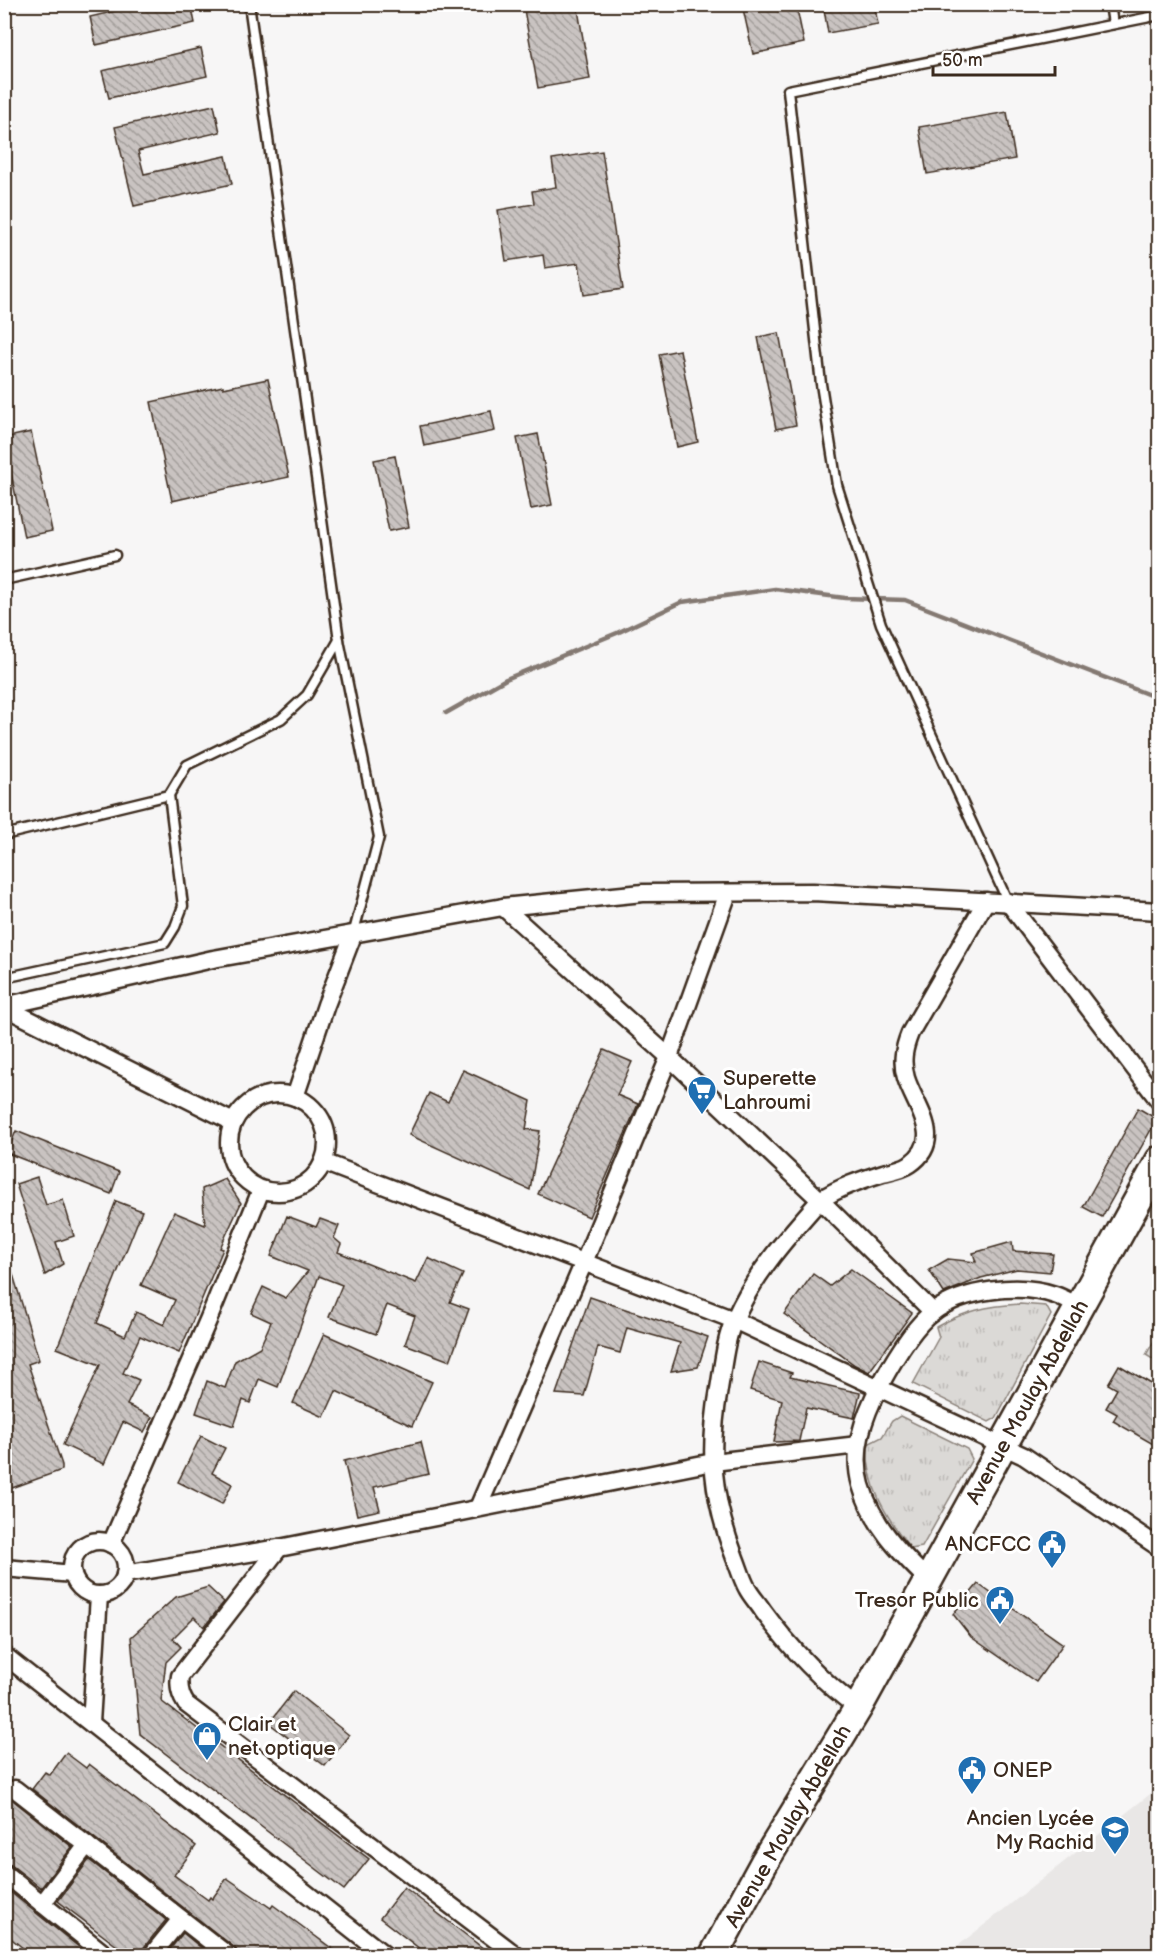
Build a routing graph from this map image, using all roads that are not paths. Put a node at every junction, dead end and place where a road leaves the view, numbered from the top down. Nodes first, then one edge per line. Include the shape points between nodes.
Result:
1 (249, 4) edge
2 (1110, 4) edge
3 (1160, 15) edge
4 (1113, 24) junction
5 (115, 555) dead end
6 (4, 580) edge
7 (339, 640) junction
8 (169, 795) junction
9 (4, 836) edge
10 (728, 893) junction
11 (986, 901) junction
12 (1008, 902) junction
13 (503, 907) junction
14 (1160, 911) edge
15 (353, 935) junction
16 (4, 978) edge
17 (4, 1006) edge
18 (669, 1057) junction
19 (295, 1097) junction
20 (1160, 1102) edge
21 (233, 1122) junction
22 (1160, 1160) edge
23 (323, 1162) junction
24 (261, 1190) junction
25 (820, 1200) junction
26 (584, 1262) junction
27 (1080, 1307) junction
28 (933, 1312) junction
29 (734, 1320) junction
30 (879, 1388) junction
31 (858, 1444) junction
32 (1002, 1445) junction
33 (712, 1462) junction
34 (478, 1508) junction
35 (111, 1544) junction
36 (279, 1548) junction
37 (1160, 1548) edge
38 (5, 1566) edge
39 (73, 1574) junction
40 (125, 1574) junction
41 (928, 1580) junction
42 (99, 1594) junction
43 (7, 1656) edge
44 (4, 1674) edge
45 (858, 1708) junction
46 (91, 1723) junction
47 (15, 1789) dead end
48 (87, 1845) junction
49 (4, 1874) edge
50 (42, 1904) junction
51 (181, 1919) junction
52 (107, 1956) edge
53 (152, 1956) edge
54 (229, 1956) edge
55 (386, 1956) edge
56 (517, 1956) edge
57 (713, 1956) edge

1 - 7 lane
2 - 4 lane
3 - 4 lane
4 - 12 lane via 788,90 837,485 881,624
5 - 6 lane
7 - 8 lane via 307,695 281,719 187,765
7 - 15 lane via 379,837
8 - 9 lane
8 - 16 lane via 183,906 165,943
10 - 11 street via 813,892
10 - 13 street via 643,893
10 - 18 street
11 - 12 street
11 - 25 street via 910,1033 903,1053 905,1076 927,1129 928,1139 920,1154 908,1165 844,1185
12 - 14 street
12 - 20 street
13 - 15 street
13 - 18 street
15 - 17 street via 213,959
15 - 19 street
17 - 21 street
18 - 25 street
18 - 26 street
19 - 21 street via 264,1096 246,1106
19 - 23 street via 317,1112 323,1124 327,1149
21 - 24 street via 228,1142 232,1162 243,1179
22 - 27 main road, Avenue Moulay Abdellah
23 - 24 street via 311,1180 293,1190
23 - 26 street
24 - 35 street
25 - 28 street
25 - 29 street via 753,1282
26 - 29 street
26 - 34 street
27 - 28 street via 1057,1295 1017,1288 976,1294
27 - 32 main road, Avenue Moulay Abdellah
28 - 30 street via 896,1357
29 - 30 street
29 - 33 street via 712,1432
30 - 31 street via 864,1419
30 - 32 street
31 - 33 street
31 - 41 street via 861,1485 874,1518 894,1546
32 - 37 street
32 - 41 main road, Avenue Moulay Abdellah
33 - 34 street
33 - 45 street via 717,1501 747,1588 807,1665
34 - 36 street
35 - 39 street via 94,1542 80,1550 72,1565
35 - 40 street via 124,1556
36 - 40 street
36 - 56 street via 180,1676 186,1704
38 - 39 street
39 - 42 street via 82,1589
40 - 42 street via 116,1589
41 - 45 main road, Avenue Moulay Abdellah
42 - 46 street
43 - 44 street
43 - 46 street
45 - 57 main road, Avenue Moulay Abdellah via 765,1861
46 - 55 street
47 - 48 street
48 - 50 street
48 - 51 street
49 - 50 street
50 - 52 street
51 - 53 street
51 - 54 street

